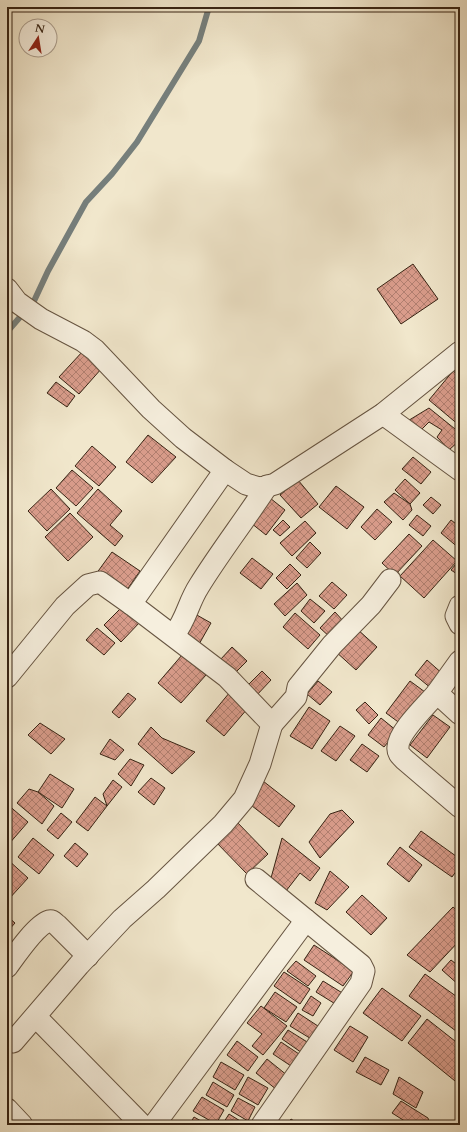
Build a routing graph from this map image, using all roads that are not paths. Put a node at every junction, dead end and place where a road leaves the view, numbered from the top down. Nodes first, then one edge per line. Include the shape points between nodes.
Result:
1 (10, 301) edge
2 (460, 352) edge
3 (383, 414) junction
4 (225, 470) junction
5 (460, 470) edge
6 (267, 486) junction
7 (390, 580) dead end
8 (131, 604) junction
9 (460, 606) edge
10 (460, 624) edge
11 (174, 635) junction
12 (460, 661) edge
13 (7, 677) edge
14 (437, 694) junction
15 (460, 714) edge
16 (272, 724) junction
17 (460, 807) edge
18 (256, 879) dead end
19 (306, 920) junction
20 (88, 956) junction
21 (7, 967) edge
22 (36, 1017) junction
23 (14, 1042) dead end
24 (7, 1109) edge
25 (22, 1125) edge
26 (142, 1125) edge
27 (154, 1125) edge
28 (262, 1125) edge

1 - 4 street via 96,350 151,409 183,438
2 - 3 street
3 - 5 street
3 - 6 street via 275,484
4 - 6 street via 246,484 256,487
4 - 8 street
6 - 11 street via 218,554 193,596 185,619
7 - 16 street via 371,605 332,645 298,687 296,697
8 - 11 street
8 - 13 street via 100,582 88,585 65,606
9 - 10 street via 456,616
11 - 16 street via 227,677
12 - 14 street
14 - 15 street
14 - 17 street via 406,730 397,748 405,760
16 - 20 street via 260,764 244,799 223,824 122,919
18 - 19 street
19 - 27 street
19 - 28 street via 360,965 364,976
20 - 21 street via 57,924 49,921 36,931
20 - 22 street
22 - 23 street
22 - 26 street
24 - 25 street

